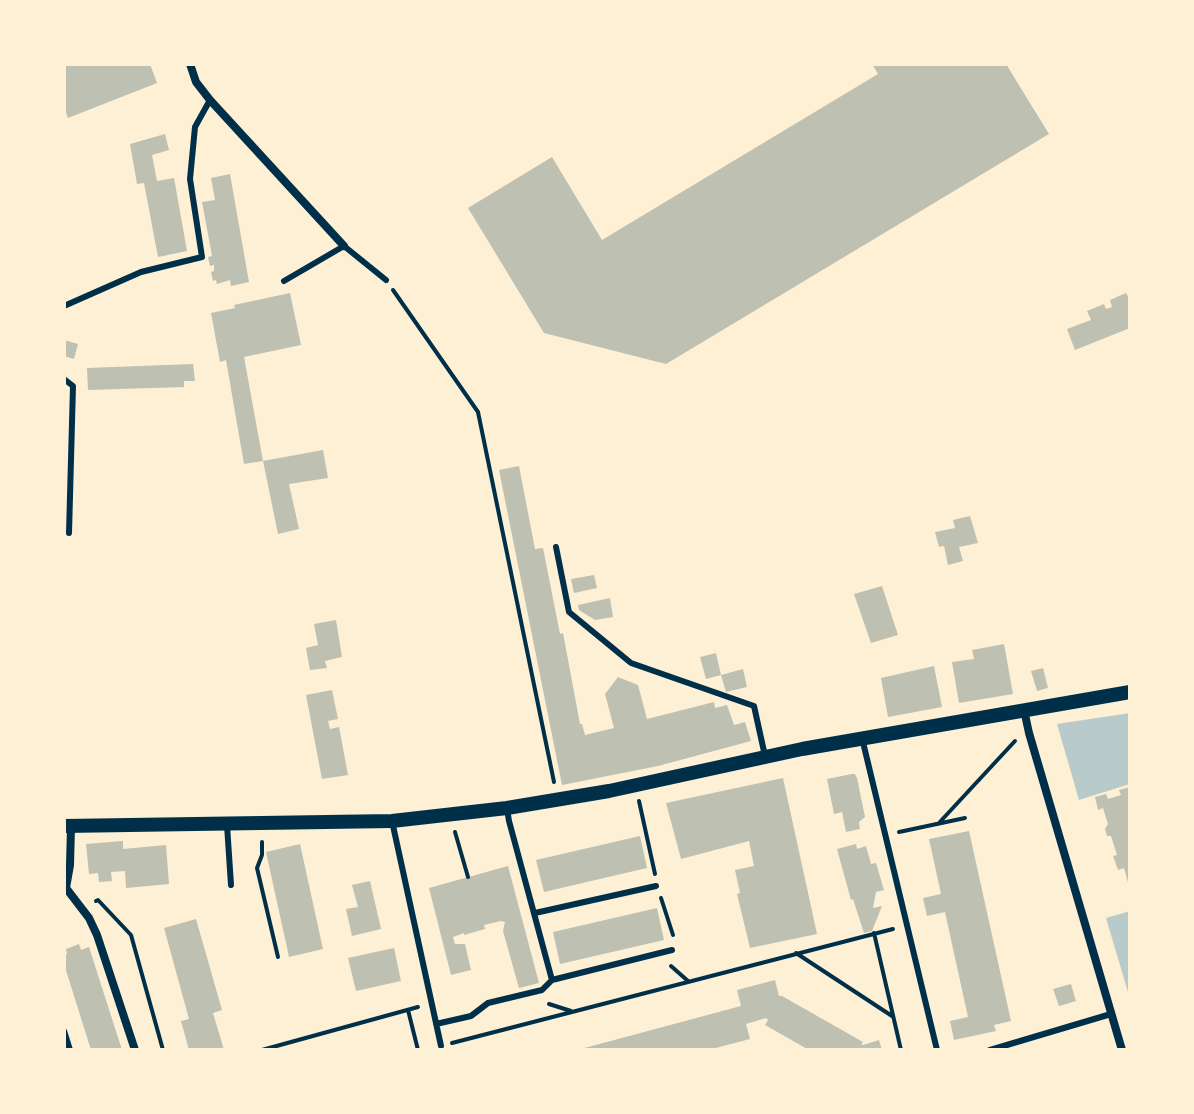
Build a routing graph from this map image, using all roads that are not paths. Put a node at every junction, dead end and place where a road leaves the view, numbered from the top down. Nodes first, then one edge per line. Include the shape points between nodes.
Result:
1 (190, 64) edge
2 (210, 100) junction
3 (344, 246) junction
4 (386, 280) road end
5 (284, 281) dead end
6 (64, 306) edge
7 (64, 379) edge
8 (69, 533) dead end
9 (556, 547) dead end
10 (1130, 692) edge
11 (1024, 710) junction
12 (862, 738) junction
13 (765, 757) junction
14 (507, 808) junction
15 (392, 821) junction
16 (227, 824) junction
17 (68, 826) edge
18 (231, 885) dead end
19 (656, 886) dead end
20 (65, 889) edge
21 (535, 913) junction
22 (672, 950) dead end
23 (552, 980) junction
24 (1111, 1014) junction
25 (436, 1024) junction
26 (64, 1031) edge
27 (441, 1046) road end
28 (70, 1050) edge
29 (135, 1050) edge
30 (937, 1050) edge
31 (990, 1050) edge
32 (1122, 1050) edge

1 - 2 street
2 - 3 street
2 - 6 lane via 195,127 190,179 202,257 141,272
3 - 4 lane
3 - 5 lane
7 - 8 lane via 73,386
9 - 13 lane via 569,612 631,663 754,706
10 - 11 street
11 - 12 street
11 - 24 street
12 - 13 street
12 - 30 lane
13 - 14 street
14 - 15 street
14 - 21 lane
15 - 16 street
15 - 25 lane
16 - 17 street
16 - 18 lane
17 - 20 street
19 - 21 lane
20 - 29 street via 97,935
21 - 23 lane
22 - 23 lane
23 - 25 lane via 542,990 488,1003 471,1016
24 - 31 lane
24 - 32 street
25 - 27 lane
26 - 28 lane

